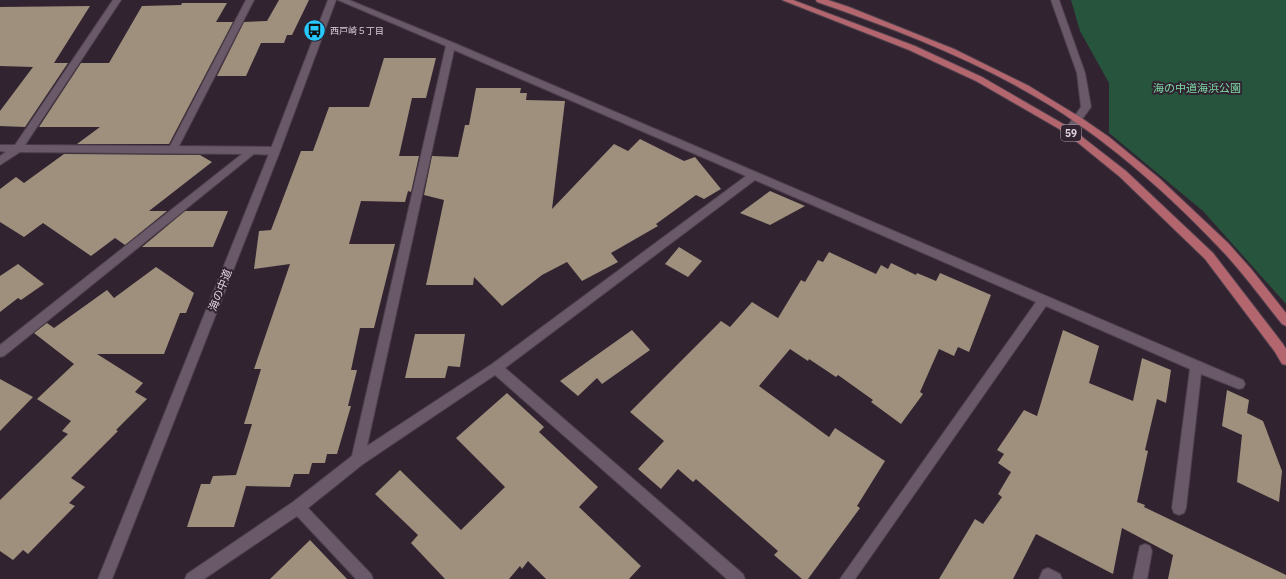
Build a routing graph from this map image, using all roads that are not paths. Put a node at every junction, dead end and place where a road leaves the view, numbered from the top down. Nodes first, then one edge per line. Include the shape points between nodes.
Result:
1 (117, 0) edge
2 (250, 0) edge
3 (332, 0) edge
4 (342, 0) edge
5 (786, 0) edge
6 (820, 0) edge
7 (1055, 0) edge
8 (451, 45) junction
9 (1079, 120) junction
10 (1069, 131) junction
11 (0, 148) edge
12 (18, 148) junction
13 (173, 149) junction
14 (252, 151) junction
15 (275, 151) junction
16 (0, 161) edge
17 (754, 176) junction
18 (1043, 301) junction
19 (1286, 321) edge
20 (0, 352) edge
21 (1286, 360) edge
22 (1196, 366) junction
23 (496, 368) junction
24 (1239, 384) dead end
25 (358, 460) junction
26 (298, 507) junction
27 (1179, 508) dead end
28 (1145, 551) dead end
29 (105, 579) edge
30 (192, 579) edge
31 (366, 579) edge
32 (738, 579) edge
33 (847, 579) edge
34 (1046, 579) edge
35 (1056, 579) edge
36 (1140, 579) edge

1 - 12 street
2 - 13 street
3 - 15 street, 海の中道
4 - 8 street
5 - 10 main road, 59 via 912,48 979,79
6 - 9 main road, 59 via 917,36 980,65 1027,88
7 - 9 street via 1081,73 1086,107
8 - 17 street
8 - 25 street
9 - 10 street
9 - 19 main road, 59 via 1135,162 1225,247
10 - 21 main road, 59 via 1123,174 1209,256
11 - 12 street
12 - 13 street
12 - 16 street
13 - 14 street
14 - 15 street
14 - 20 street
15 - 29 street, 海の中道
17 - 18 street
17 - 23 street
18 - 22 street
18 - 33 street
22 - 24 street
22 - 27 street
23 - 25 street
23 - 32 street
25 - 26 street
26 - 30 street
26 - 31 street
28 - 36 street
34 - 35 street via 1048,575

